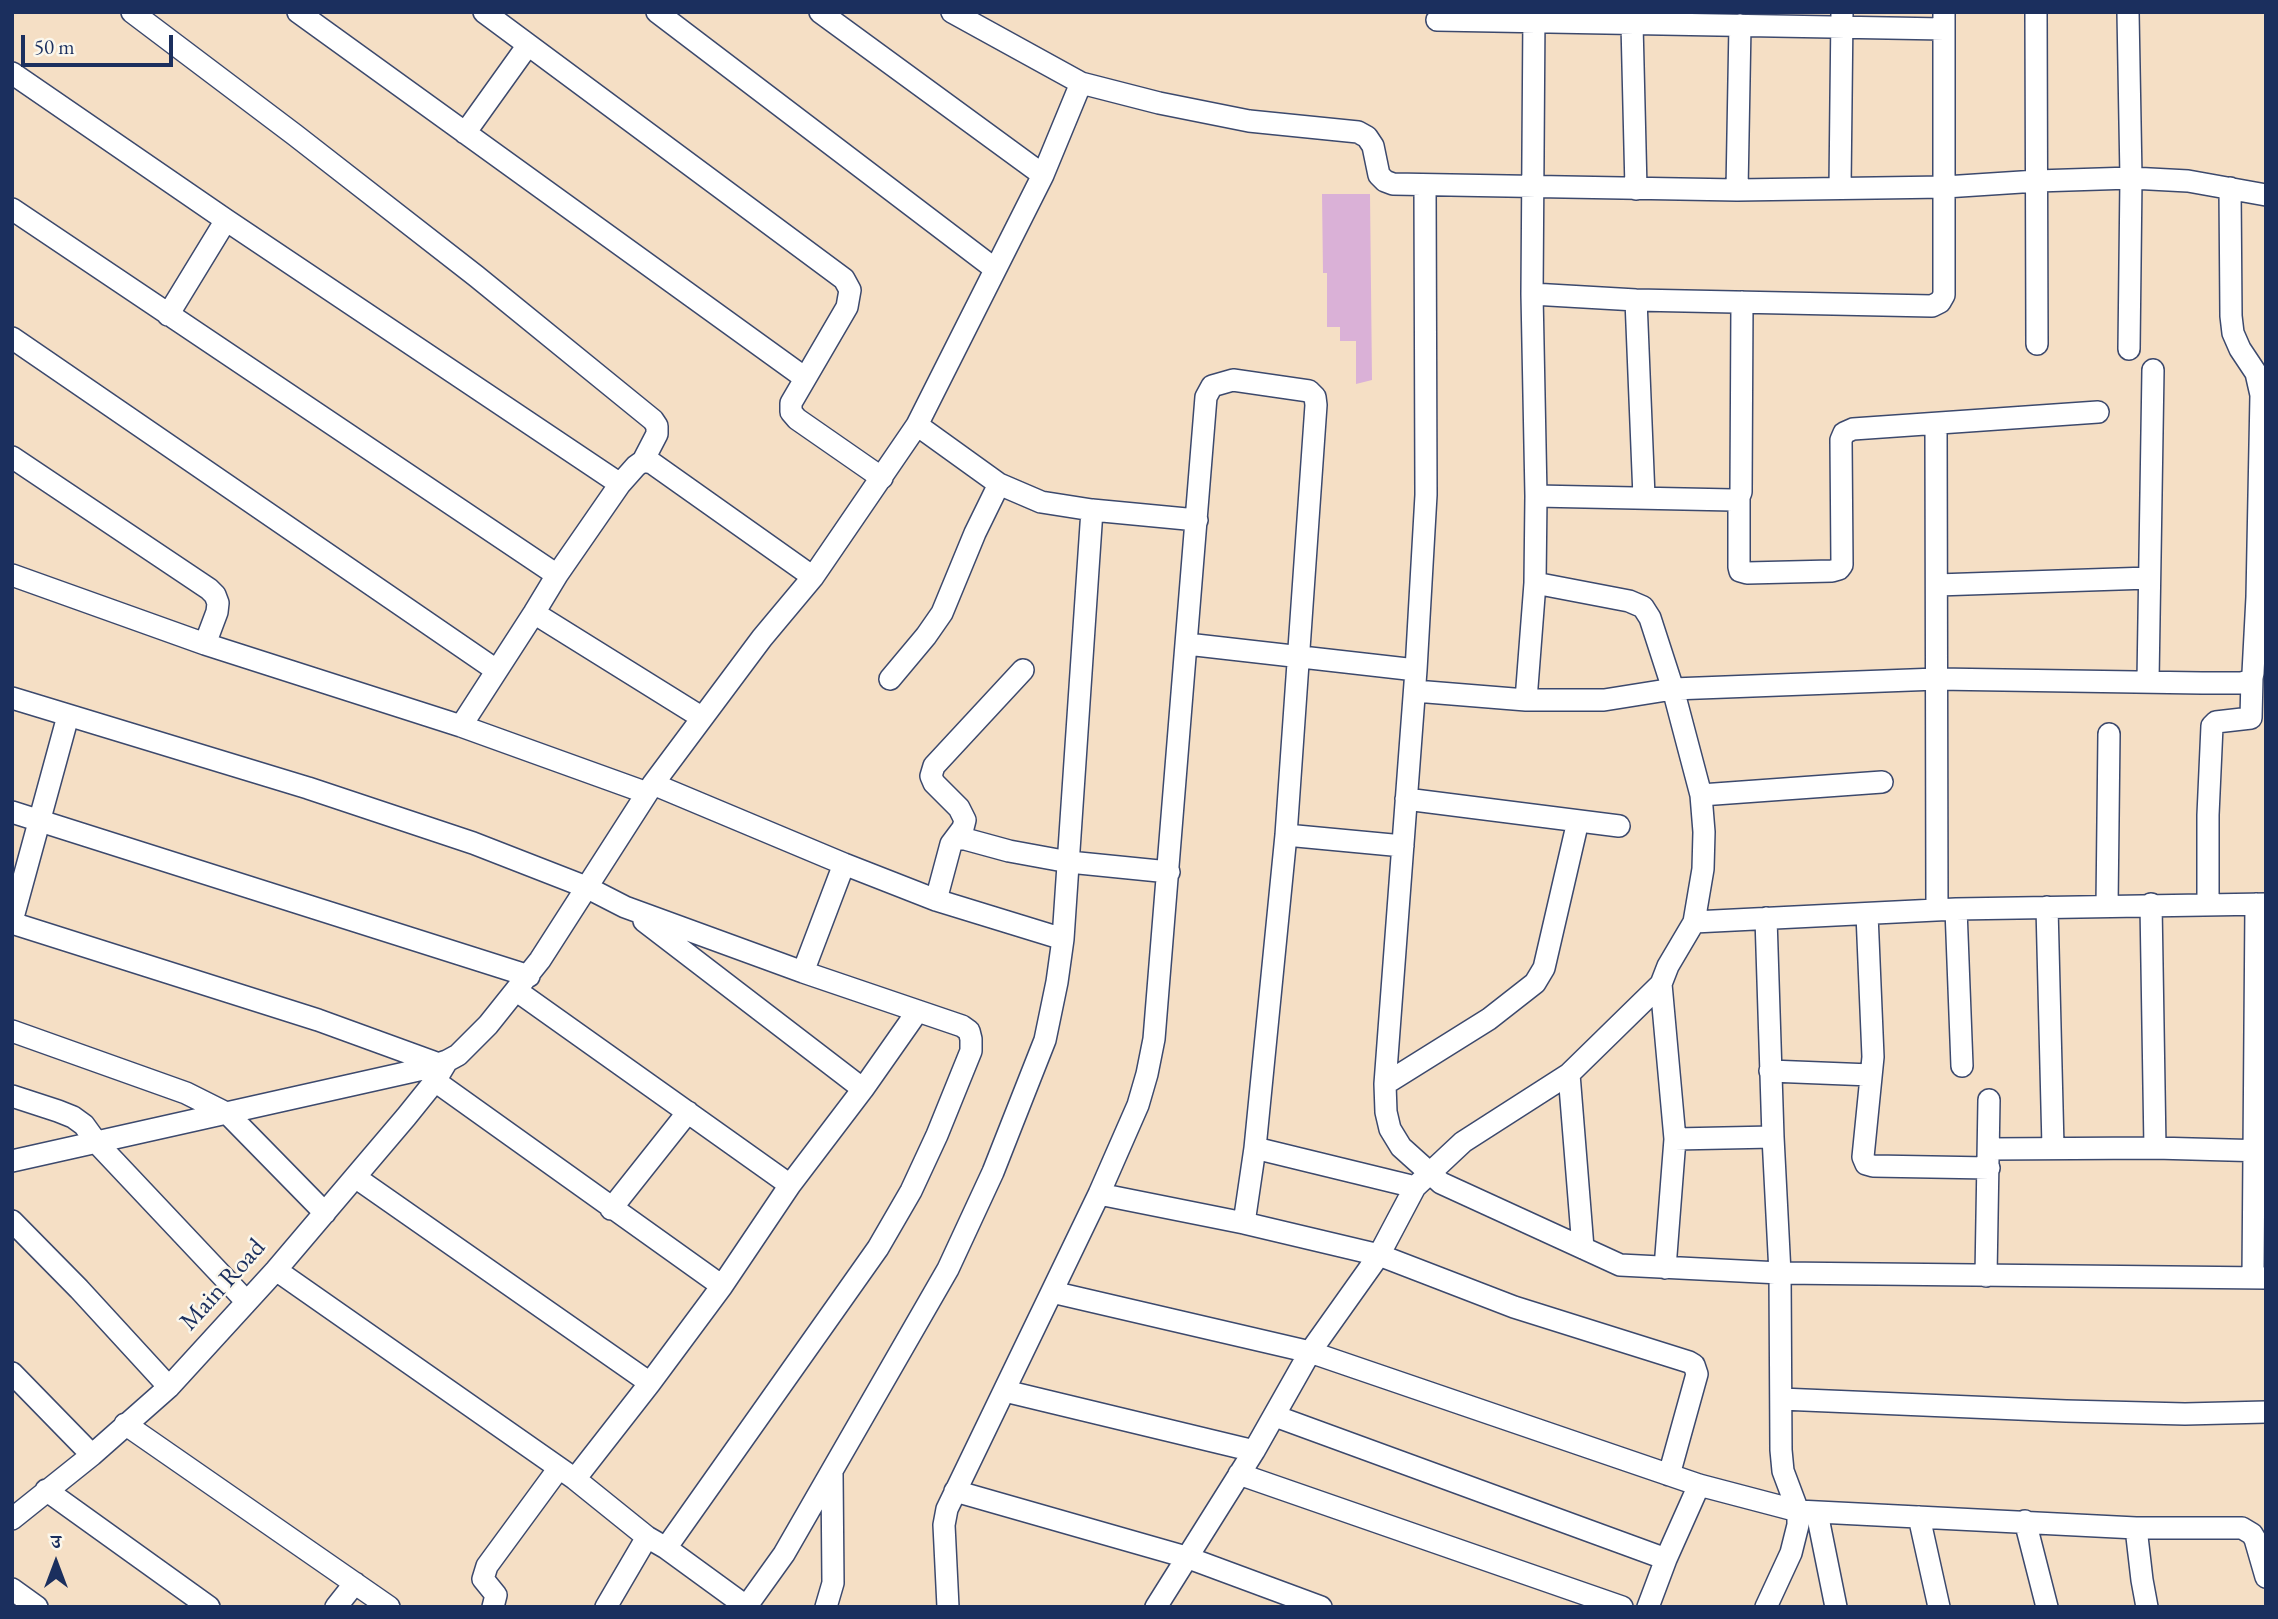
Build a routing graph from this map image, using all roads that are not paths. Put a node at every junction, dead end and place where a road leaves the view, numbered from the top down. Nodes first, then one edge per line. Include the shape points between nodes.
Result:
1 (132, 12) edge
2 (298, 12) edge
3 (484, 12) edge
4 (657, 12) edge
5 (820, 12) edge
6 (952, 12) edge
7 (2036, 12) edge
8 (2128, 12) edge
9 (1534, 17) edge
10 (1437, 20) dead end
11 (1842, 20) edge
12 (1944, 21) edge
13 (1632, 24) junction
14 (1740, 25) junction
15 (528, 45) junction
16 (12, 73) edge
17 (1080, 83) junction
18 (466, 133) junction
19 (1043, 175) junction
20 (2131, 178) junction
21 (2037, 181) junction
22 (1425, 186) junction
23 (1840, 187) junction
24 (1945, 187) junction
25 (1533, 188) junction
26 (2230, 188) junction
27 (1636, 189) junction
28 (1737, 190) junction
29 (2266, 195) edge
30 (12, 209) edge
31 (226, 220) junction
32 (995, 269) junction
33 (1532, 294) junction
34 (1636, 300) junction
35 (1742, 302) junction
36 (168, 315) junction
37 (12, 338) edge
38 (2037, 344) dead end
39 (2129, 349) dead end
40 (2153, 370) dead end
41 (805, 378) junction
42 (2098, 412) dead end
43 (1936, 424) junction
44 (917, 425) junction
45 (12, 457) edge
46 (643, 461) junction
47 (882, 478) junction
48 (620, 484) junction
49 (999, 484) junction
50 (1536, 496) junction
51 (1644, 497) junction
52 (1739, 498) junction
53 (1092, 510) junction
54 (1198, 520) junction
55 (12, 575) edge
56 (557, 575) junction
57 (813, 577) junction
58 (2149, 578) junction
59 (1535, 583) junction
60 (1937, 585) junction
61 (2262, 597) edge
62 (534, 613) junction
63 (205, 644) junction
64 (1187, 644) junction
65 (1298, 657) junction
66 (496, 670) junction
67 (1023, 670) dead end
68 (2252, 678) junction
69 (890, 679) dead end
70 (1937, 679) junction
71 (1415, 681) junction
72 (2148, 681) junction
73 (1672, 689) junction
74 (12, 698) edge
75 (1526, 700) junction
76 (68, 716) junction
77 (701, 717) junction
78 (461, 726) junction
79 (2109, 734) dead end
80 (1882, 782) dead end
81 (650, 788) junction
82 (1702, 795) junction
83 (1406, 799) junction
84 (12, 812) edge
85 (40, 821) junction
86 (1578, 821) junction
87 (1619, 826) dead end
88 (1286, 835) junction
89 (955, 839) junction
90 (1403, 846) junction
91 (1069, 862) junction
92 (844, 864) junction
93 (1168, 872) junction
94 (586, 887) junction
95 (936, 900) junction
96 (2151, 904) junction
97 (2208, 904) junction
98 (2261, 904) edge
99 (2107, 906) junction
100 (625, 907) junction
101 (2047, 907) junction
102 (1947, 909) junction
103 (1867, 914) junction
104 (1766, 918) junction
105 (12, 922) edge
106 (1695, 922) junction
107 (1063, 939) junction
108 (803, 972) junction
109 (523, 983) junction
110 (1661, 984) junction
111 (917, 1012) junction
112 (12, 1031) edge
113 (1962, 1066) dead end
114 (440, 1069) junction
115 (1770, 1071) junction
116 (1569, 1074) junction
117 (1871, 1075) junction
118 (1385, 1084) junction
119 (863, 1089) junction
120 (12, 1096) edge
121 (1989, 1100) dead end
122 (688, 1112) junction
123 (228, 1114) junction
124 (1773, 1137) junction
125 (1675, 1139) junction
126 (97, 1143) junction
127 (2053, 1147) junction
128 (1255, 1148) junction
129 (2155, 1148) junction
130 (2260, 1151) edge
131 (1989, 1158) junction
132 (12, 1161) edge
133 (355, 1177) junction
134 (1422, 1180) junction
135 (790, 1185) junction
136 (1099, 1194) junction
137 (611, 1209) junction
138 (324, 1213) junction
139 (12, 1221) edge
140 (1244, 1223) junction
141 (1583, 1248) junction
142 (1379, 1255) junction
143 (1665, 1268) junction
144 (276, 1270) junction
145 (1780, 1273) junction
146 (1986, 1276) junction
147 (2259, 1278) edge
148 (722, 1286) junction
149 (1052, 1292) junction
150 (246, 1301) junction
151 (1310, 1352) junction
152 (12, 1373) edge
153 (650, 1383) junction
154 (169, 1387) junction
155 (1004, 1391) junction
156 (1781, 1399) junction
157 (2266, 1412) edge
158 (1275, 1416) junction
159 (125, 1424) junction
160 (1254, 1451) junction
161 (92, 1455) junction
162 (567, 1474) junction
163 (832, 1474) junction
164 (1239, 1474) junction
165 (1669, 1475) junction
166 (1699, 1485) junction
167 (47, 1490) junction
168 (955, 1491) junction
169 (1807, 1512) junction
170 (1919, 1517) junction
171 (12, 1519) edge
172 (2025, 1521) junction
173 (2137, 1528) junction
174 (647, 1537) junction
175 (666, 1548) junction
176 (1186, 1557) junction
177 (1666, 1559) junction
178 (2266, 1577) edge
179 (355, 1583) junction
180 (12, 1589) edge
181 (37, 1607) edge
182 (209, 1607) edge
183 (335, 1607) edge
184 (389, 1607) edge
185 (493, 1607) edge
186 (606, 1607) edge
187 (747, 1607) edge
188 (826, 1607) edge
189 (948, 1607) edge
190 (1156, 1607) edge
191 (1321, 1607) edge
192 (1622, 1607) edge
193 (1648, 1607) edge
194 (1766, 1607) edge
195 (1836, 1607) edge
196 (1939, 1607) edge
197 (2047, 1607) edge
198 (2147, 1607) edge

1 - 46 street via 476,276 653,420 657,434
2 - 18 street
3 - 15 street
4 - 32 street
5 - 19 street
6 - 17 street
7 - 21 street
8 - 20 street
9 - 10 street
9 - 13 street
9 - 25 street
11 - 12 street
11 - 14 street
11 - 23 street
12 - 24 street
13 - 14 street
13 - 27 street
14 - 28 street
15 - 18 street
15 - 41 street via 844,279 850,290 847,307
16 - 31 street
17 - 19 street, Main Road
17 - 22 street via 1249,121 1358,132 1373,146 1379,175 1385,181
18 - 41 street
19 - 32 street, Main Road
20 - 21 street
20 - 26 street
20 - 39 street
21 - 24 street
21 - 38 street
22 - 25 street
22 - 71 street via 1426,495
23 - 24 street
23 - 28 street
24 - 35 street via 1944,295 1940,302 1932,306
25 - 27 street
25 - 33 street
26 - 29 street
26 - 61 street via 2233,333 2256,373 2261,395
27 - 28 street
30 - 36 street
31 - 36 street
31 - 48 street
32 - 44 street, Main Road
33 - 34 street
33 - 50 street
34 - 35 street
34 - 51 street
35 - 52 street
36 - 56 street
37 - 66 street
40 - 58 street
41 - 47 street via 790,403 791,412
42 - 43 street
43 - 52 street via 1844,433 1839,569 1740,571
43 - 60 street
44 - 47 street, Main Road
44 - 49 street
45 - 63 street via 209,589 218,603
46 - 48 street
46 - 57 street
47 - 57 street, Main Road
48 - 56 street
49 - 53 street via 1041,502
49 - 69 street via 942,613
50 - 51 street
50 - 59 street
51 - 52 street
53 - 54 street
53 - 91 street
54 - 64 street
54 - 65 street via 1206,397 1212,386 1233,380 1310,391 1317,405
55 - 63 street
56 - 62 street
57 - 77 street, Main Road
58 - 60 street
58 - 72 street
59 - 73 street via 1643,607
59 - 75 street
60 - 70 street
61 - 68 street
62 - 66 street
62 - 77 street
63 - 78 street
64 - 65 street
64 - 93 street
65 - 71 street
65 - 88 street
66 - 78 street
67 - 89 street via 934,766 934,783 964,815 963,828
68 - 72 street via 2241,683
68 - 97 street via 2251,718 2212,726
70 - 72 street
70 - 73 street
70 - 102 street
71 - 75 street
71 - 83 street
73 - 75 street via 1604,700
73 - 82 street
74 - 76 street
76 - 85 street
76 - 94 street via 307,788
77 - 81 street, Main Road
78 - 81 street
79 - 99 street
80 - 82 street
81 - 92 street
81 - 94 street, Main Road
82 - 106 street via 1703,869
83 - 86 street
83 - 90 street
84 - 85 street
85 - 105 street
85 - 109 street
86 - 87 street
86 - 118 street via 1544,968 1535,983 1489,1019
88 - 90 street
88 - 128 street
89 - 91 street
89 - 95 street
90 - 118 street
91 - 93 street
91 - 107 street
92 - 95 street
92 - 108 street
93 - 136 street via 1147,1074
94 - 100 street
94 - 109 street, Main Road
95 - 107 street
96 - 97 street
96 - 99 street
96 - 129 street
97 - 98 street
98 - 130 street
99 - 101 street
100 - 108 street
100 - 119 street
101 - 102 street
101 - 127 street
102 - 103 street
102 - 113 street
103 - 104 street
103 - 117 street
104 - 106 street
104 - 115 street
105 - 114 street via 318,1020
106 - 110 street
107 - 163 street via 1045,1040 993,1172 948,1269
108 - 111 street
109 - 114 street, Main Road
109 - 122 street
110 - 116 street
110 - 125 street
111 - 119 street
111 - 175 street via 969,1031 971,1051 911,1191 878,1248
112 - 123 street via 186,1093
114 - 123 street
114 - 133 street, Main Road
114 - 137 street
115 - 117 street
115 - 124 street
116 - 134 street via 1463,1142
116 - 141 street
117 - 131 street via 1866,1164
118 - 134 street via 1390,1129
119 - 135 street
120 - 126 street via 73,1117
121 - 131 street
122 - 135 street
122 - 137 street
123 - 126 street
123 - 138 street
124 - 125 street
124 - 145 street
125 - 143 street
126 - 132 street
126 - 150 street
127 - 129 street
127 - 131 street
128 - 134 street
128 - 140 street
129 - 130 street
130 - 147 street
131 - 146 street
133 - 138 street, Main Road
133 - 153 street
134 - 141 street via 1441,1183
134 - 142 street
135 - 148 street
136 - 140 street
136 - 149 street
137 - 148 street
138 - 144 street, Main Road
139 - 154 street
140 - 142 street
141 - 143 street via 1620,1265
142 - 151 street
142 - 165 street via 1514,1307 1694,1365 1696,1374
143 - 145 street
144 - 150 street, Main Road
144 - 162 street
145 - 146 street
145 - 156 street
146 - 147 street
148 - 153 street
149 - 151 street
149 - 155 street
150 - 154 street, Main Road
151 - 158 street
151 - 165 street
152 - 161 street
153 - 162 street
154 - 159 street, Main Road
155 - 160 street
155 - 168 street
156 - 157 street via 2078,1412
156 - 169 street via 1783,1471
158 - 160 street
158 - 177 street
159 - 161 street, Main Road
159 - 179 street
160 - 164 street
161 - 167 street, Main Road
162 - 174 street
162 - 185 street via 487,1566 483,1579 496,1595
163 - 187 street
163 - 188 street via 833,1583
164 - 176 street
164 - 192 street
165 - 166 street
166 - 169 street
166 - 177 street
167 - 171 street, Main Road
167 - 182 street
168 - 176 street
168 - 189 street via 944,1525
169 - 170 street
169 - 194 street
169 - 195 street
170 - 172 street
170 - 196 street
172 - 173 street
172 - 197 street
173 - 178 street via 2248,1530
173 - 198 street
174 - 175 street
174 - 186 street
175 - 187 street
176 - 190 street
176 - 191 street
177 - 193 street
179 - 183 street
179 - 184 street
180 - 181 street

